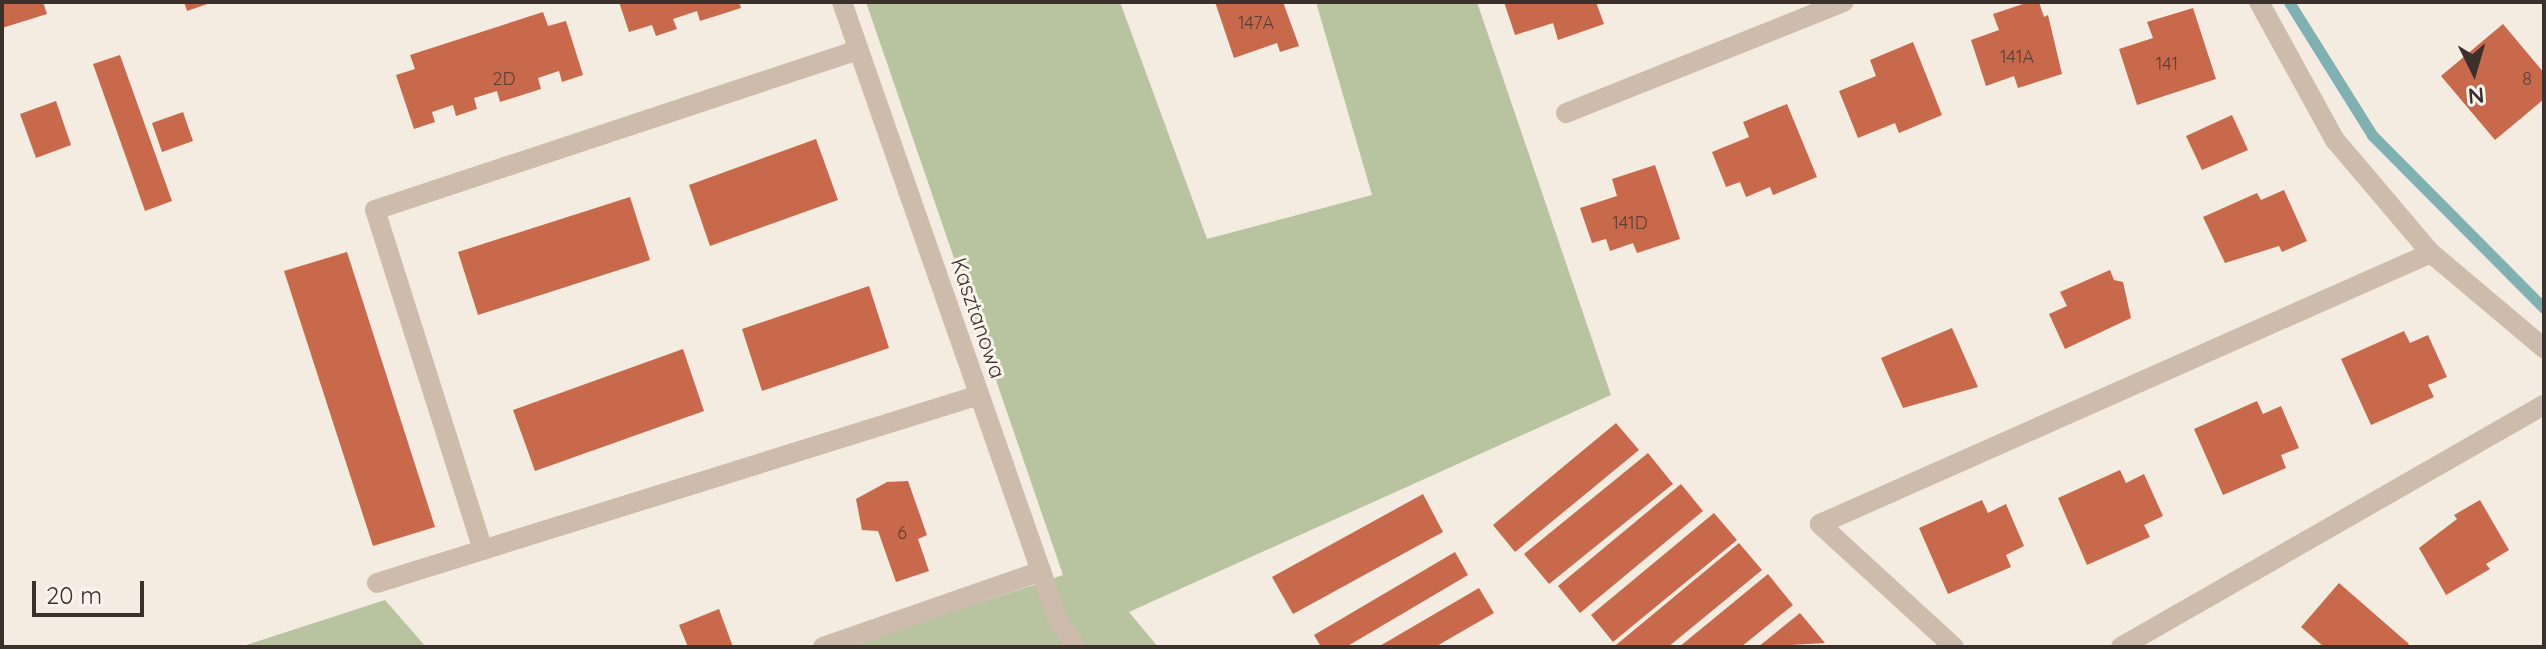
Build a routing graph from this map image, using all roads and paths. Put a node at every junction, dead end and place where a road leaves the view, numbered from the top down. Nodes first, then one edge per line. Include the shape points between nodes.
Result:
1 (842, 2) edge
2 (1844, 2) edge
3 (2259, 2) edge
4 (858, 50) junction
5 (1566, 113) dead end
6 (2431, 253) junction
7 (2544, 348) edge
8 (979, 395) junction
9 (2544, 405) edge
10 (483, 550) junction
11 (1041, 571) junction
12 (377, 583) dead end
13 (823, 647) edge
14 (1076, 647) edge
15 (1954, 647) edge
16 (2121, 647) edge

1 - 4 street, Kasztanowa
2 - 5 street
3 - 6 street via 2335,140
4 - 8 street, Kasztanowa
4 - 10 street via 375,210
6 - 7 street
6 - 15 street via 1820,524
8 - 10 street
8 - 11 street, Kasztanowa
9 - 16 street
10 - 12 street
11 - 13 street
11 - 14 street, Kasztanowa via 1058,620

